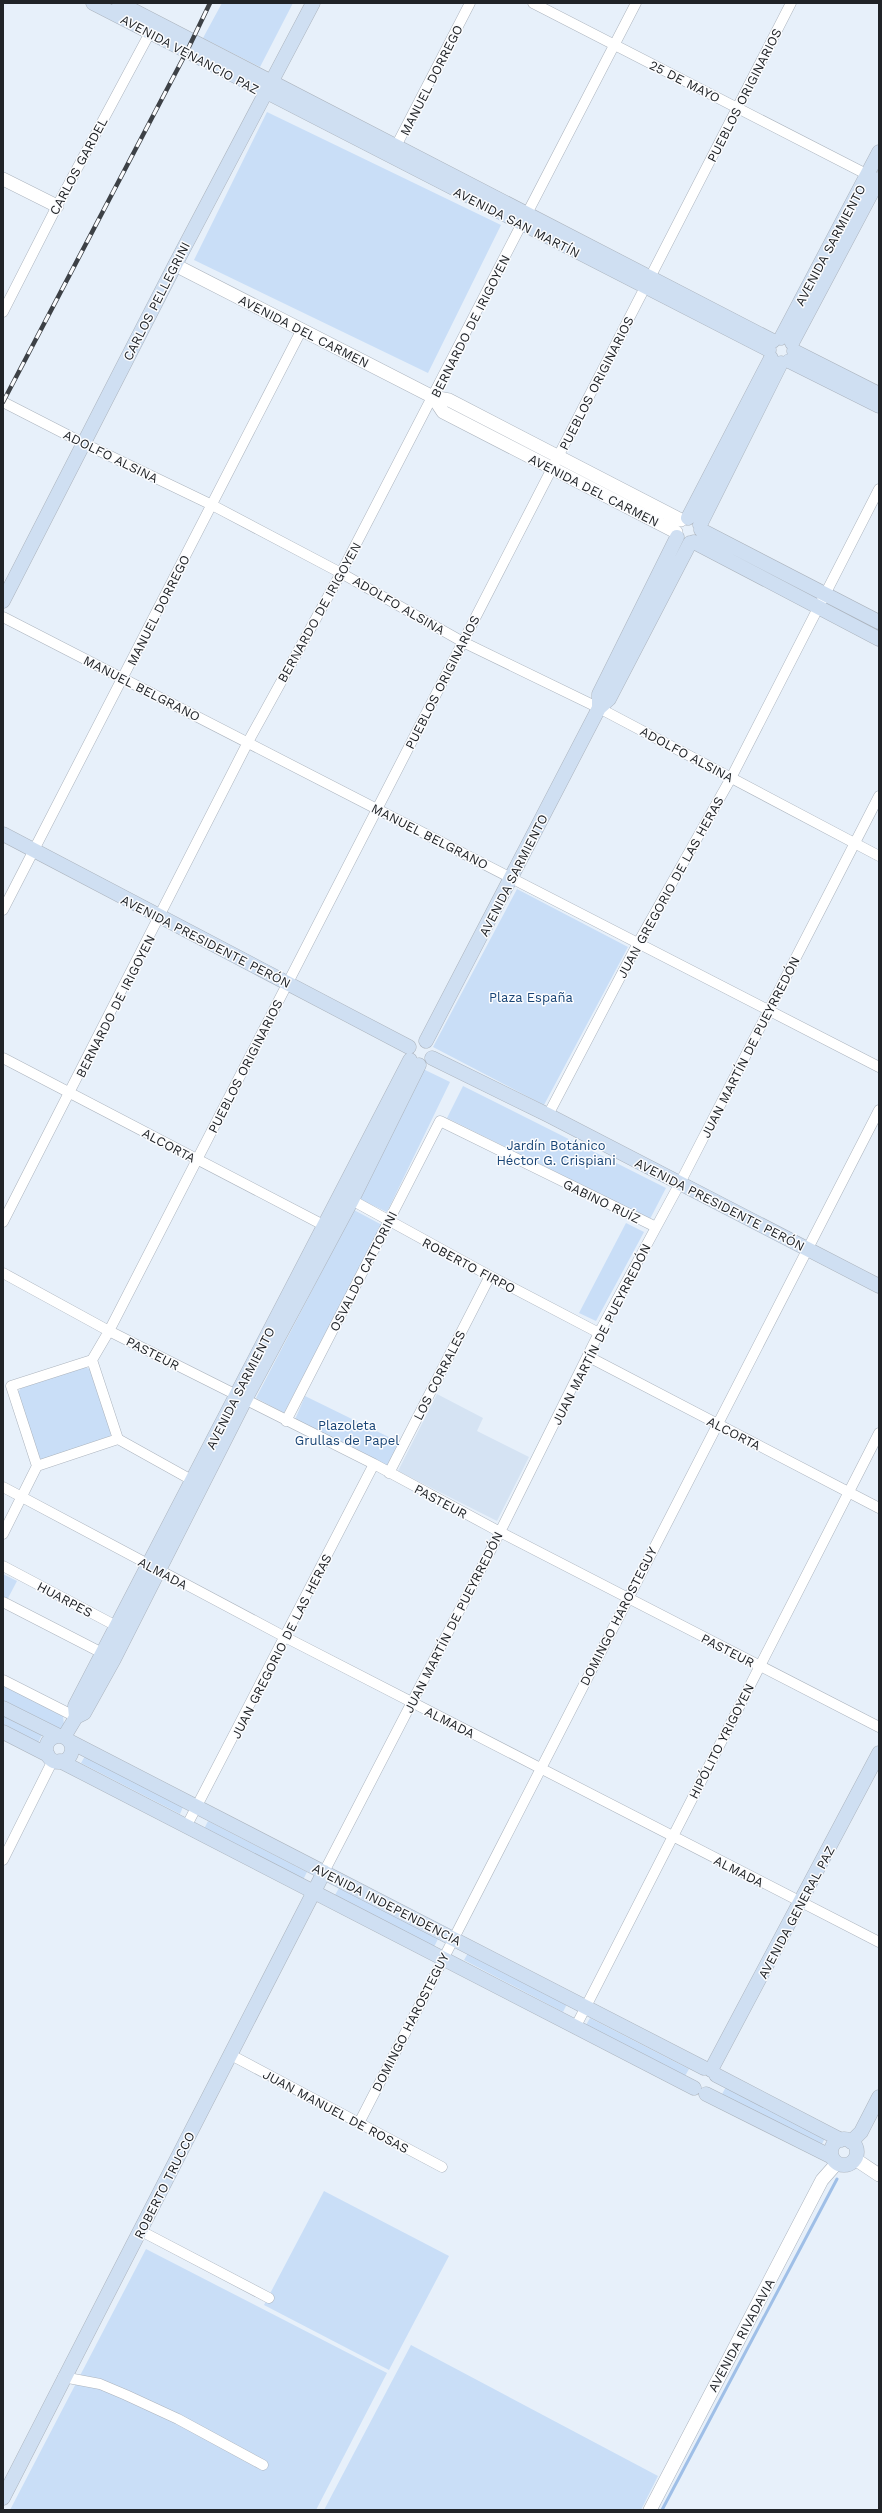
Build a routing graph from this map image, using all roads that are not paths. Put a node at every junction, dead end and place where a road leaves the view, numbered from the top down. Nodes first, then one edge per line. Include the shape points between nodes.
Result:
1 (93, 3) edge
2 (119, 3) edge
3 (313, 3) edge
4 (470, 3) edge
5 (533, 3) edge
6 (636, 3) edge
7 (791, 3) edge
8 (153, 27) junction
9 (614, 45) junction
10 (269, 88) junction
11 (737, 108) junction
12 (393, 152) junction
13 (879, 152) edge
14 (3, 179) edge
15 (876, 179) edge
16 (57, 206) junction
17 (525, 219) junction
18 (175, 265) junction
19 (647, 282) junction
20 (3, 312) edge
21 (301, 331) junction
22 (781, 351) junction
23 (879, 394) edge
24 (433, 397) junction
25 (3, 402) edge
26 (879, 406) edge
27 (83, 443) junction
28 (558, 456) junction
29 (552, 469) junction
30 (879, 489) edge
31 (212, 505) junction
32 (688, 531) junction
33 (341, 572) junction
34 (825, 594) junction
35 (3, 601) edge
36 (818, 607) junction
37 (3, 617) edge
38 (879, 622) edge
39 (879, 639) edge
40 (463, 642) junction
41 (123, 678) junction
42 (599, 708) junction
43 (248, 742) junction
44 (731, 778) junction
45 (879, 796) edge
46 (377, 809) junction
47 (3, 834) edge
48 (855, 844) junction
49 (34, 850) junction
50 (879, 856) edge
51 (512, 877) junction
52 (3, 910) edge
53 (160, 918) junction
54 (638, 943) junction
55 (287, 983) junction
56 (769, 1010) junction
57 (426, 1042) junction
58 (413, 1057) junction
59 (3, 1058) edge
60 (432, 1058) junction
61 (879, 1067) edge
62 (71, 1092) junction
63 (879, 1110) edge
64 (548, 1115) junction
65 (440, 1121) joint
66 (197, 1160) junction
67 (680, 1183) junction
68 (346, 1197) junction
69 (388, 1221) junction
70 (3, 1222) edge
71 (656, 1228) junction
72 (330, 1229) junction
73 (807, 1249) junction
74 (3, 1273) edge
75 (490, 1276) junction
76 (879, 1286) edge
77 (109, 1330) junction
78 (599, 1332) junction
79 (588, 1357) junction
80 (92, 1360) junction
81 (7, 1384) edge
82 (240, 1398) junction
83 (286, 1421) junction
84 (717, 1424) junction
85 (879, 1433) edge
86 (118, 1439) junction
87 (374, 1464) junction
88 (38, 1466) junction
89 (389, 1473) junction
90 (197, 1484) junction
91 (3, 1487) edge
92 (848, 1492) junction
93 (22, 1497) junction
94 (879, 1508) edge
95 (500, 1532) junction
96 (3, 1534) edge
97 (3, 1566) edge
98 (153, 1567) junction
99 (628, 1598) junction
100 (3, 1602) edge
101 (122, 1629) junction
102 (285, 1637) junction
103 (109, 1656) junction
104 (759, 1666) junction
105 (3, 1680) edge
106 (412, 1703) junction
107 (3, 1708) edge
108 (76, 1717) junction
109 (879, 1727) edge
110 (3, 1732) edge
111 (64, 1738) junction
112 (879, 1753) edge
113 (54, 1759) junction
114 (540, 1768) junction
115 (196, 1807) junction
116 (186, 1827) junction
117 (672, 1836) junction
118 (3, 1860) edge
119 (324, 1872) junction
120 (314, 1893) junction
121 (801, 1903) junction
122 (453, 1938) junction
123 (879, 1942) edge
124 (442, 1959) junction
125 (586, 2006) junction
126 (575, 2028) junction
127 (231, 2055) junction
128 (711, 2071) junction
129 (700, 2091) junction
130 (879, 2097) edge
131 (359, 2123) junction
132 (846, 2141) junction
133 (855, 2159) junction
134 (834, 2160) junction
135 (442, 2167) dead end
136 (879, 2175) edge
137 (141, 2231) junction
138 (269, 2298) dead end
139 (63, 2377) junction
140 (263, 2465) dead end
141 (3, 2498) edge
142 (650, 2510) edge

1 - 8 main road, AVENIDA VENANCIO PAZ
2 - 8 main road, AVENIDA VENANCIO PAZ
3 - 10 main road, CARLOS PELLEGRINI
4 - 12 street, MANUEL DORREGO
5 - 9 street, 25 DE MAYO
6 - 9 street, BERNARDO DE IRIGOYEN
7 - 11 street, PUEBLOS ORIGINARIOS
8 - 10 main road, AVENIDA VENANCIO PAZ
8 - 16 street, CARLOS GARDEL
9 - 11 street, 25 DE MAYO
9 - 17 street, BERNARDO DE IRIGOYEN
10 - 12 main road, AVENIDA SAN MARTÍN
10 - 18 main road, CARLOS PELLEGRINI
11 - 15 street, 25 DE MAYO
11 - 19 street, PUEBLOS ORIGINARIOS
12 - 17 main road, AVENIDA SAN MARTÍN
13 - 15 main road, AVENIDA SARMIENTO
14 - 16 street
15 - 22 main road, AVENIDA SARMIENTO
16 - 20 street, CARLOS GARDEL
17 - 19 main road, AVENIDA SAN MARTÍN
17 - 24 street, BERNARDO DE IRIGOYEN
18 - 21 street, AVENIDA DEL CARMEN
18 - 27 main road, CARLOS PELLEGRINI
19 - 22 main road, AVENIDA SAN MARTÍN
19 - 28 street, PUEBLOS ORIGINARIOS
21 - 24 street, AVENIDA DEL CARMEN
21 - 31 street, MANUEL DORREGO
22 - 23 main road, AVENIDA SAN MARTÍN
22 - 26 main road, AVENIDA SAN MARTÍN
22 - 32 main road, AVENIDA SARMIENTO
24 - 28 street, AVENIDA DEL CARMEN via 449,400
24 - 29 street, AVENIDA DEL CARMEN via 443,412
24 - 33 street, BERNARDO DE IRIGOYEN
25 - 27 street, ADOLFO ALSINA
27 - 31 street, ADOLFO ALSINA
27 - 35 main road, CARLOS PELLEGRINI
28 - 29 street, PUEBLOS ORIGINARIOS
28 - 32 street, AVENIDA DEL CARMEN
29 - 32 street, AVENIDA DEL CARMEN
29 - 40 street, PUEBLOS ORIGINARIOS
30 - 34 street, JUAN GREGORIO DE LAS HERAS
31 - 33 street, ADOLFO ALSINA
31 - 41 street, MANUEL DORREGO
32 - 34 main road, AVENIDA DEL CARMEN
32 - 36 main road, AVENIDA DEL CARMEN
32 - 42 main road, AVENIDA SARMIENTO via 599,694
33 - 40 street, ADOLFO ALSINA
33 - 43 street, BERNARDO DE IRIGOYEN
34 - 36 street, JUAN GREGORIO DE LAS HERAS
34 - 38 main road, AVENIDA DEL CARMEN
36 - 39 main road, AVENIDA DEL CARMEN
36 - 44 street, JUAN GREGORIO DE LAS HERAS
37 - 41 street, MANUEL BELGRANO
40 - 42 street, ADOLFO ALSINA
40 - 46 street, PUEBLOS ORIGINARIOS
41 - 43 street, MANUEL BELGRANO
41 - 49 street, MANUEL DORREGO
42 - 44 street, ADOLFO ALSINA
42 - 51 main road, AVENIDA SARMIENTO
43 - 46 street, MANUEL BELGRANO
43 - 53 street, BERNARDO DE IRIGOYEN
44 - 48 street, ADOLFO ALSINA
44 - 54 street, JUAN GREGORIO DE LAS HERAS
45 - 48 street, JUAN MARTÍN DE PUEYRREDÓN
46 - 51 street, MANUEL BELGRANO
46 - 55 street, PUEBLOS ORIGINARIOS
47 - 49 main road, AVENIDA PRESIDENTE PERÓN
48 - 50 street, ADOLFO ALSINA
48 - 56 street, JUAN MARTÍN DE PUEYRREDÓN
49 - 52 street, MANUEL DORREGO
49 - 53 main road, AVENIDA PRESIDENTE PERÓN
51 - 54 street, MANUEL BELGRANO
51 - 57 main road, AVENIDA SARMIENTO
53 - 55 main road, AVENIDA PRESIDENTE PERÓN
53 - 62 street, BERNARDO DE IRIGOYEN
54 - 56 street, MANUEL BELGRANO
54 - 64 street, JUAN GREGORIO DE LAS HERAS
55 - 58 main road, AVENIDA PRESIDENTE PERÓN
55 - 66 street, PUEBLOS ORIGINARIOS
56 - 61 street, MANUEL BELGRANO
56 - 67 street, JUAN MARTÍN DE PUEYRREDÓN
57 - 58 main road via 418,1040
57 - 60 main road via 432,1047
58 - 60 main road via 428,1063
58 - 68 main road, AVENIDA SARMIENTO
59 - 62 street, ALCORTA
60 - 64 main road, AVENIDA PRESIDENTE PERÓN
62 - 66 street, ALCORTA
62 - 70 street, BERNARDO DE IRIGOYEN
63 - 73 street, DOMINGO HAROSTEGUY
64 - 67 main road, AVENIDA PRESIDENTE PERÓN
65 - 69 street, OSVALDO CATTORINI
65 - 71 street, GABINO RUÍZ
66 - 72 street, ALCORTA
66 - 77 street, PUEBLOS ORIGINARIOS
67 - 71 street, JUAN MARTÍN DE PUEYRREDÓN
67 - 73 main road, AVENIDA PRESIDENTE PERÓN
68 - 69 street, ROBERTO FIRPO
68 - 72 main road, AVENIDA SARMIENTO
69 - 75 street, ROBERTO FIRPO
69 - 83 street, OSVALDO CATTORINI
71 - 78 street, JUAN MARTÍN DE PUEYRREDÓN
72 - 82 main road, AVENIDA SARMIENTO
73 - 76 main road, AVENIDA PRESIDENTE PERÓN
73 - 84 street, DOMINGO HAROSTEGUY
74 - 77 street, PASTEUR
75 - 78 street, ROBERTO FIRPO
75 - 89 street, LOS CORRALES
77 - 80 street, PUEBLOS ORIGINARIOS
77 - 82 street, PASTEUR
78 - 79 street, JUAN MARTÍN DE PUEYRREDÓN
79 - 84 street, ALCORTA
79 - 95 street, JUAN MARTÍN DE PUEYRREDÓN
80 - 81 street
80 - 86 street
81 - 88 street
82 - 83 street, PASTEUR
82 - 90 main road, AVENIDA SARMIENTO
83 - 87 street, PASTEUR
84 - 92 street, ALCORTA
84 - 99 street, DOMINGO HAROSTEGUY
85 - 92 street, HIPÓLITO YRIGOYEN
86 - 88 street
86 - 90 street
87 - 89 street, PASTEUR
87 - 102 street, JUAN GREGORIO DE LAS HERAS
88 - 93 street
89 - 95 street, PASTEUR
90 - 98 main road, AVENIDA SARMIENTO
91 - 93 street, ALMADA
92 - 94 street, ALCORTA
92 - 104 street, HIPÓLITO YRIGOYEN
93 - 96 street
93 - 98 street, ALMADA
95 - 99 street, PASTEUR
95 - 106 street, JUAN MARTÍN DE PUEYRREDÓN
97 - 101 street, HUARPES
98 - 101 main road, AVENIDA SARMIENTO
98 - 102 street, ALMADA
99 - 104 street, PASTEUR
99 - 114 street, DOMINGO HAROSTEGUY
100 - 103 street
101 - 103 main road, AVENIDA SARMIENTO
102 - 106 street, ALMADA
102 - 115 street, JUAN GREGORIO DE LAS HERAS
103 - 108 main road, AVENIDA SARMIENTO via 76,1706
104 - 109 street, PASTEUR
104 - 117 street, HIPÓLITO YRIGOYEN
105 - 108 street
106 - 114 street, ALMADA
106 - 119 street, JUAN MARTÍN DE PUEYRREDÓN
107 - 111 main road, AVENIDA INDEPENDENCIA
108 - 111 main road, AVENIDA SARMIENTO
110 - 113 main road, AVENIDA INDEPENDENCIA
111 - 113 main road via 71,1753 66,1759
111 - 113 main road via 49,1741 46,1747
111 - 115 main road, AVENIDA INDEPENDENCIA
112 - 121 main road, AVENIDA GENERAL PAZ
113 - 116 main road, AVENIDA INDEPENDENCIA
113 - 118 street
114 - 117 street, ALMADA
114 - 122 street, DOMINGO HAROSTEGUY
115 - 116 street, JUAN GREGORIO DE LAS HERAS
115 - 119 main road, AVENIDA INDEPENDENCIA
116 - 120 main road, AVENIDA INDEPENDENCIA
117 - 121 street, ALMADA
117 - 125 street, HIPÓLITO YRIGOYEN
119 - 120 main road, ROBERTO TRUCCO
119 - 122 main road, AVENIDA INDEPENDENCIA
120 - 124 main road, AVENIDA INDEPENDENCIA
120 - 127 main road, ROBERTO TRUCCO
121 - 123 street, ALMADA
121 - 128 main road, AVENIDA GENERAL PAZ
122 - 124 street, DOMINGO HAROSTEGUY
122 - 125 main road, AVENIDA INDEPENDENCIA
124 - 126 main road, AVENIDA INDEPENDENCIA
124 - 131 street, DOMINGO HAROSTEGUY
125 - 126 street, HIPÓLITO YRIGOYEN
125 - 128 main road, AVENIDA INDEPENDENCIA
126 - 129 main road, AVENIDA INDEPENDENCIA
127 - 131 street, JUAN MANUEL DE ROSAS
127 - 137 main road, ROBERTO TRUCCO
128 - 129 main road via 718,2082 715,2088
128 - 129 main road via 694,2074 692,2081
128 - 132 main road, AVENIDA INDEPENDENCIA
129 - 134 main road, AVENIDA INDEPENDENCIA
130 - 132 main road via 861,2132
131 - 135 street, JUAN MANUEL DE ROSAS
132 - 133 main road via 856,2149
132 - 134 main road via 833,2146
133 - 134 main road via 848,2164
133 - 136 street
134 - 142 street, AVENIDA RIVADAVIA
137 - 138 street
137 - 139 main road, ROBERTO TRUCCO
139 - 140 street via 100,2384 126,2395 178,2419
139 - 141 main road, ROBERTO TRUCCO

